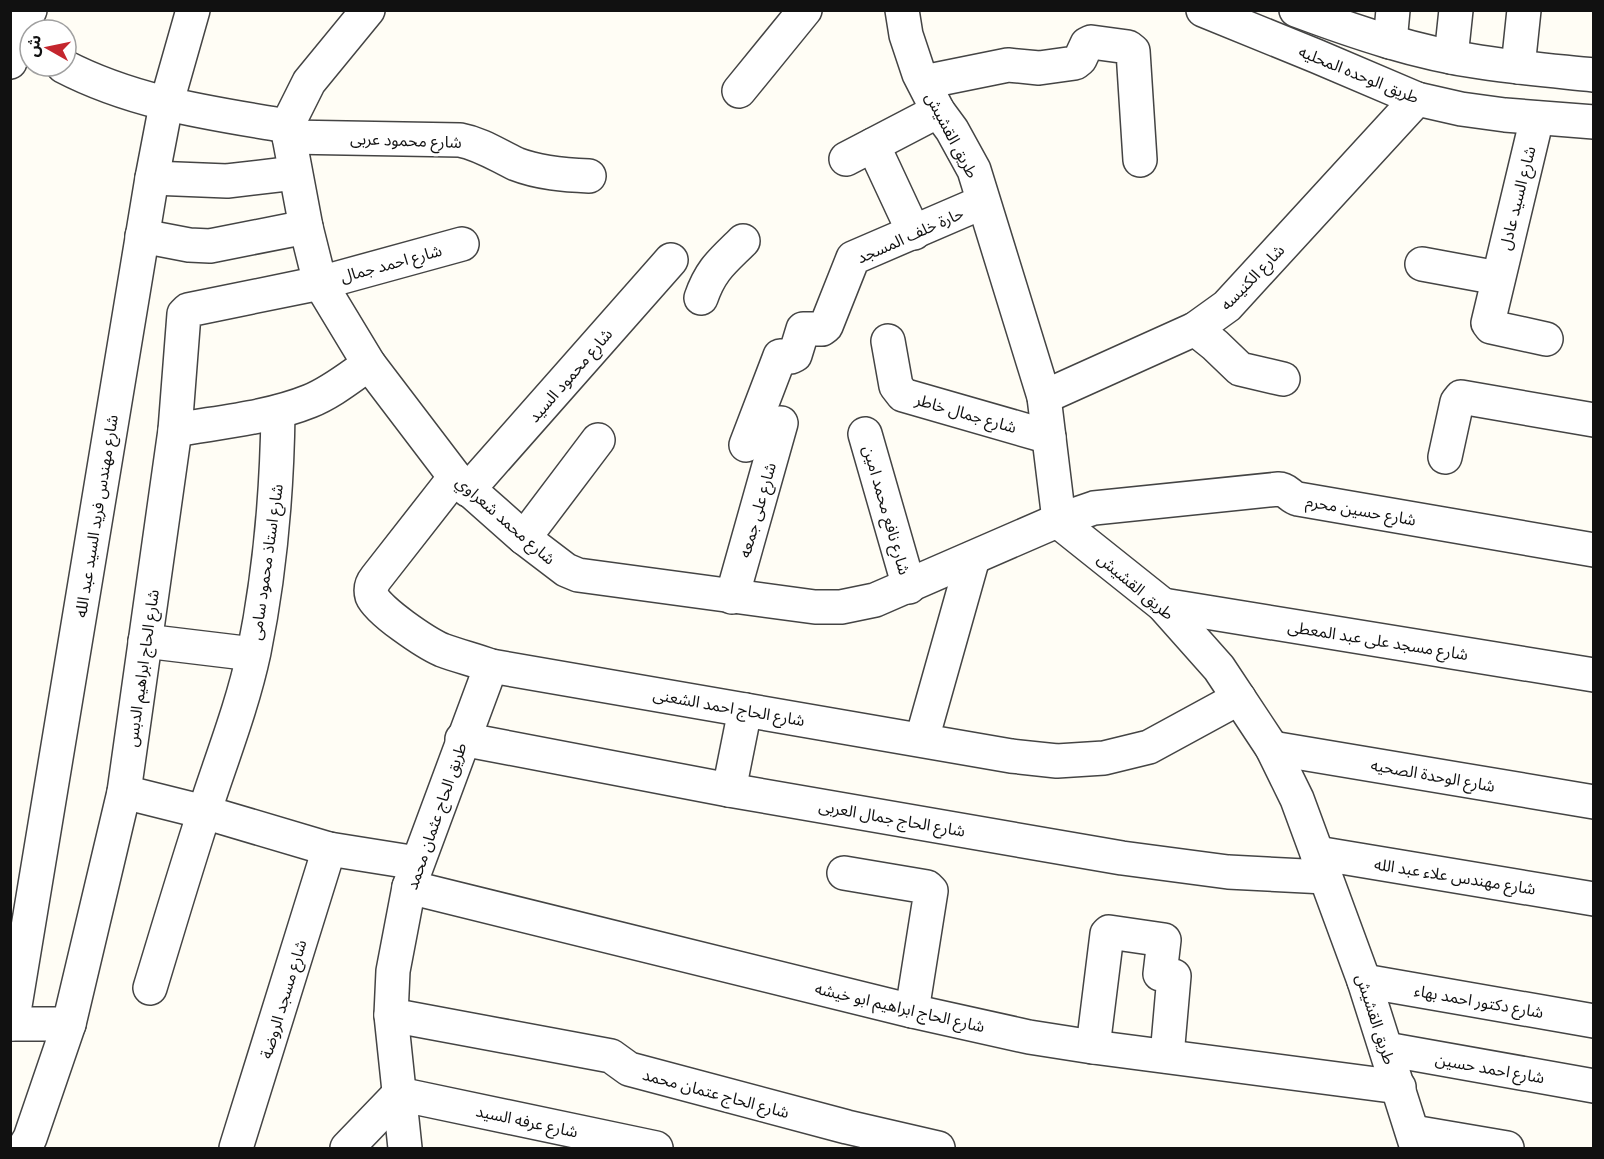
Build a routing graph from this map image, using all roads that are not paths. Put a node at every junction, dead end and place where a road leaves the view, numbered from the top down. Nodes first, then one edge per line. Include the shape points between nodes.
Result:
1 (193, 10) edge
2 (368, 10) edge
3 (805, 10) edge
4 (902, 10) edge
5 (1203, 10) edge
6 (1456, 10) edge
7 (1524, 10) edge
8 (1313, 14) edge
9 (1250, 19) edge
10 (1391, 26) edge
11 (1451, 57) junction
12 (1518, 67) junction
13 (78, 72) edge
14 (1593, 75) edge
15 (924, 82) junction
16 (740, 92) dead end
17 (1417, 99) junction
18 (166, 105) junction
19 (938, 111) junction
20 (1537, 118) junction
21 (1593, 122) edge
22 (288, 132) junction
23 (1140, 160) dead end
24 (295, 173) junction
25 (589, 176) dead end
26 (152, 178) junction
27 (984, 202) junction
28 (306, 227) junction
29 (914, 233) junction
30 (142, 236) junction
31 (743, 241) dead end
32 (462, 244) dead end
33 (1422, 264) dead end
34 (1498, 279) junction
35 (320, 283) junction
36 (1195, 329) junction
37 (1546, 339) dead end
38 (888, 341) dead end
39 (369, 364) junction
40 (1283, 379) dead end
41 (1044, 397) junction
42 (278, 412) junction
43 (1593, 420) edge
44 (781, 423) dead end
45 (175, 430) junction
46 (865, 434) dead end
47 (1049, 437) junction
48 (598, 441) dead end
49 (746, 445) dead end
50 (1445, 457) dead end
51 (462, 483) junction
52 (1059, 519) junction
53 (524, 538) junction
54 (1593, 550) edge
55 (973, 558) junction
56 (909, 586) junction
57 (732, 597) junction
58 (1163, 605) junction
59 (145, 640) junction
60 (253, 654) junction
61 (491, 666) junction
62 (1593, 675) edge
63 (1239, 698) junction
64 (745, 710) junction
65 (462, 739) junction
66 (922, 739) junction
67 (1272, 748) junction
68 (729, 790) junction
69 (124, 792) junction
70 (1593, 802) edge
71 (204, 812) junction
72 (329, 849) junction
73 (1321, 865) junction
74 (844, 873) dead end
75 (413, 875) junction
76 (1593, 899) edge
77 (1364, 981) junction
78 (150, 988) dead end
79 (912, 1011) junction
80 (391, 1015) junction
81 (1593, 1021) edge
82 (11, 1024) edge
83 (69, 1024) junction
84 (1093, 1047) junction
85 (1386, 1050) junction
86 (1167, 1056) junction
87 (1593, 1086) edge
88 (1399, 1087) junction
89 (399, 1094) junction
90 (1415, 1140) edge
91 (24, 1149) edge
92 (236, 1149) edge
93 (347, 1149) edge
94 (405, 1149) edge
95 (656, 1149) edge
96 (938, 1149) edge
97 (1506, 1149) edge

1 - 18 street, شارع مهندس فريد السيد عبد الله
2 - 22 street via 309,82
3 - 16 street
4 - 15 street, طريق القشيش via 906,35
5 - 9 street, طريق الوحده المحليه
6 - 11 street
7 - 12 street
8 - 10 street
9 - 17 street, طريق الوحده المحليه
10 - 11 street
11 - 12 street
12 - 14 street
13 - 18 street, شارع محمود عربى
15 - 19 street, طريق القشيش
15 - 23 street via 1008,65 1039,68 1075,63 1092,42 1128,47 1133,51
17 - 20 street, طريق الوحده المحليه
17 - 36 street, شارع الكنيسه via 1227,306
18 - 22 street, شارع محمود عربى
18 - 26 street, شارع مهندس فريد السيد عبد الله
19 - 27 street, طريق القشيش via 974,170
19 - 29 street via 860,152
20 - 21 street, طريق الوحده المحليه
20 - 34 street, شارع السيد عادل
22 - 24 street, شارع محمد شعراوي
22 - 25 street, شارع محمود عربى via 460,140 531,169
24 - 26 street via 227,181
24 - 28 street, شارع محمد شعراوي
26 - 30 street, شارع مهندس فريد السيد عبد الله
27 - 29 street, حارة خلف المسجد
27 - 41 street, طريق القشيش
28 - 30 street via 210,246
28 - 35 street, شارع محمد شعراوي
29 - 49 street, حارة خلف المسجد via 852,258 826,326 803,329 795,355 780,356
30 - 82 street, شارع مهندس فريد السيد عبد الله
31 - 51 street, شارع محمود السيد via 714,270 705,289 665,256
32 - 35 street, شارع احمد جمال
33 - 34 street
34 - 37 street, شارع السيد عادل via 1490,327
35 - 39 street, شارع محمد شعراوي
35 - 45 street, شارع الحاج ابراهيم الدبس via 188,310 184,314
36 - 40 street via 1237,368
36 - 41 street, شارع الكنيسه
38 - 47 street, شارع جمال خاطر via 896,386 903,395
39 - 42 street via 336,387
39 - 51 street, شارع محمد شعراوي
41 - 47 street, طريق القشيش
42 - 45 street
42 - 60 street, شارع استاذ محمود سامى via 273,534
43 - 50 street via 1461,397
44 - 57 street, شارع على جمعه
45 - 59 street, شارع الحاج ابراهيم الدبس
46 - 56 street, شارع نافع محمد امين
47 - 52 street, طريق القشيش
48 - 53 street
51 - 53 street, شارع محمد شعراوي
51 - 61 street, شارع الحاج احمد الشعنى via 376,578 372,595 417,636 440,649
52 - 54 street, شارع حسين محرم via 1105,506 1281,489 1298,499
52 - 55 street, شارع حسين محرم
52 - 58 street, طريق القشيش
53 - 57 street, شارع محمد شعراوي via 578,575
55 - 56 street, شارع محمد شعراوي
55 - 66 street
56 - 57 street, شارع محمد شعراوي via 874,600 841,607
58 - 62 street, شارع مسجد على عبد المعطى
58 - 63 street, طريق القشيش via 1219,668
59 - 60 street
59 - 69 street, شارع الحاج ابراهيم الدبس
60 - 71 street, شارع استاذ محمود سامى via 232,734
61 - 64 street, شارع الحاج احمد الشعنى
61 - 65 street, طريق الحاج عثمان محمد
63 - 66 street, شارع الحاج احمد الشعنى via 1149,747 1104,758 1057,761
63 - 67 street, طريق القشيش
64 - 66 street, شارع الحاج احمد الشعنى
64 - 68 street
65 - 68 street, شارع الحاج جمال العربى
65 - 75 street, طريق الحاج عثمان محمد
67 - 70 street, شارع الوحدة الصحيه
67 - 73 street, طريق القشيش
68 - 73 street, شارع الحاج جمال العربى via 1122,858 1228,872
69 - 71 street, شارع الحاج ابراهيم ابو خيشه
69 - 83 street, شارع الحاج ابراهيم الدبس
71 - 72 street, شارع الحاج ابراهيم ابو خيشه
71 - 78 street, شارع استاذ محمود سامى
72 - 75 street, شارع الحاج ابراهيم ابو خيشه
72 - 92 street, شارع مسجد الروضة
73 - 76 street, شارع مهندس علاء عبد الله
73 - 77 street, طريق القشيش
74 - 79 street via 927,887 931,891
75 - 79 street, شارع الحاج ابراهيم ابو خيشه
75 - 80 street, طريق الحاج عثمان محمد via 393,971
77 - 81 street, شارع دكتور احمد بهاء
77 - 85 street, طريق القشيش
79 - 84 street, شارع الحاج ابراهيم ابو خيشه
80 - 89 street, طريق الحاج عثمان محمد
80 - 96 street, شارع الحاج عتمان محمد via 610,1056 629,1069
82 - 83 street
83 - 91 street, شارع الحاج ابراهيم الدبس
84 - 86 street, شارع الحاج ابراهيم ابو خيشه
84 - 86 street via 1109,932 1164,940 1160,974 1174,976
85 - 87 street, شارع احمد حسين
85 - 88 street, طريق القشيش
86 - 88 street, شارع الحاج ابراهيم ابو خيشه
88 - 90 street, طريق القشيش
89 - 93 street
89 - 94 street, طريق الحاج عثمان محمد
89 - 95 street, شارع عرفه السيد
90 - 97 street

